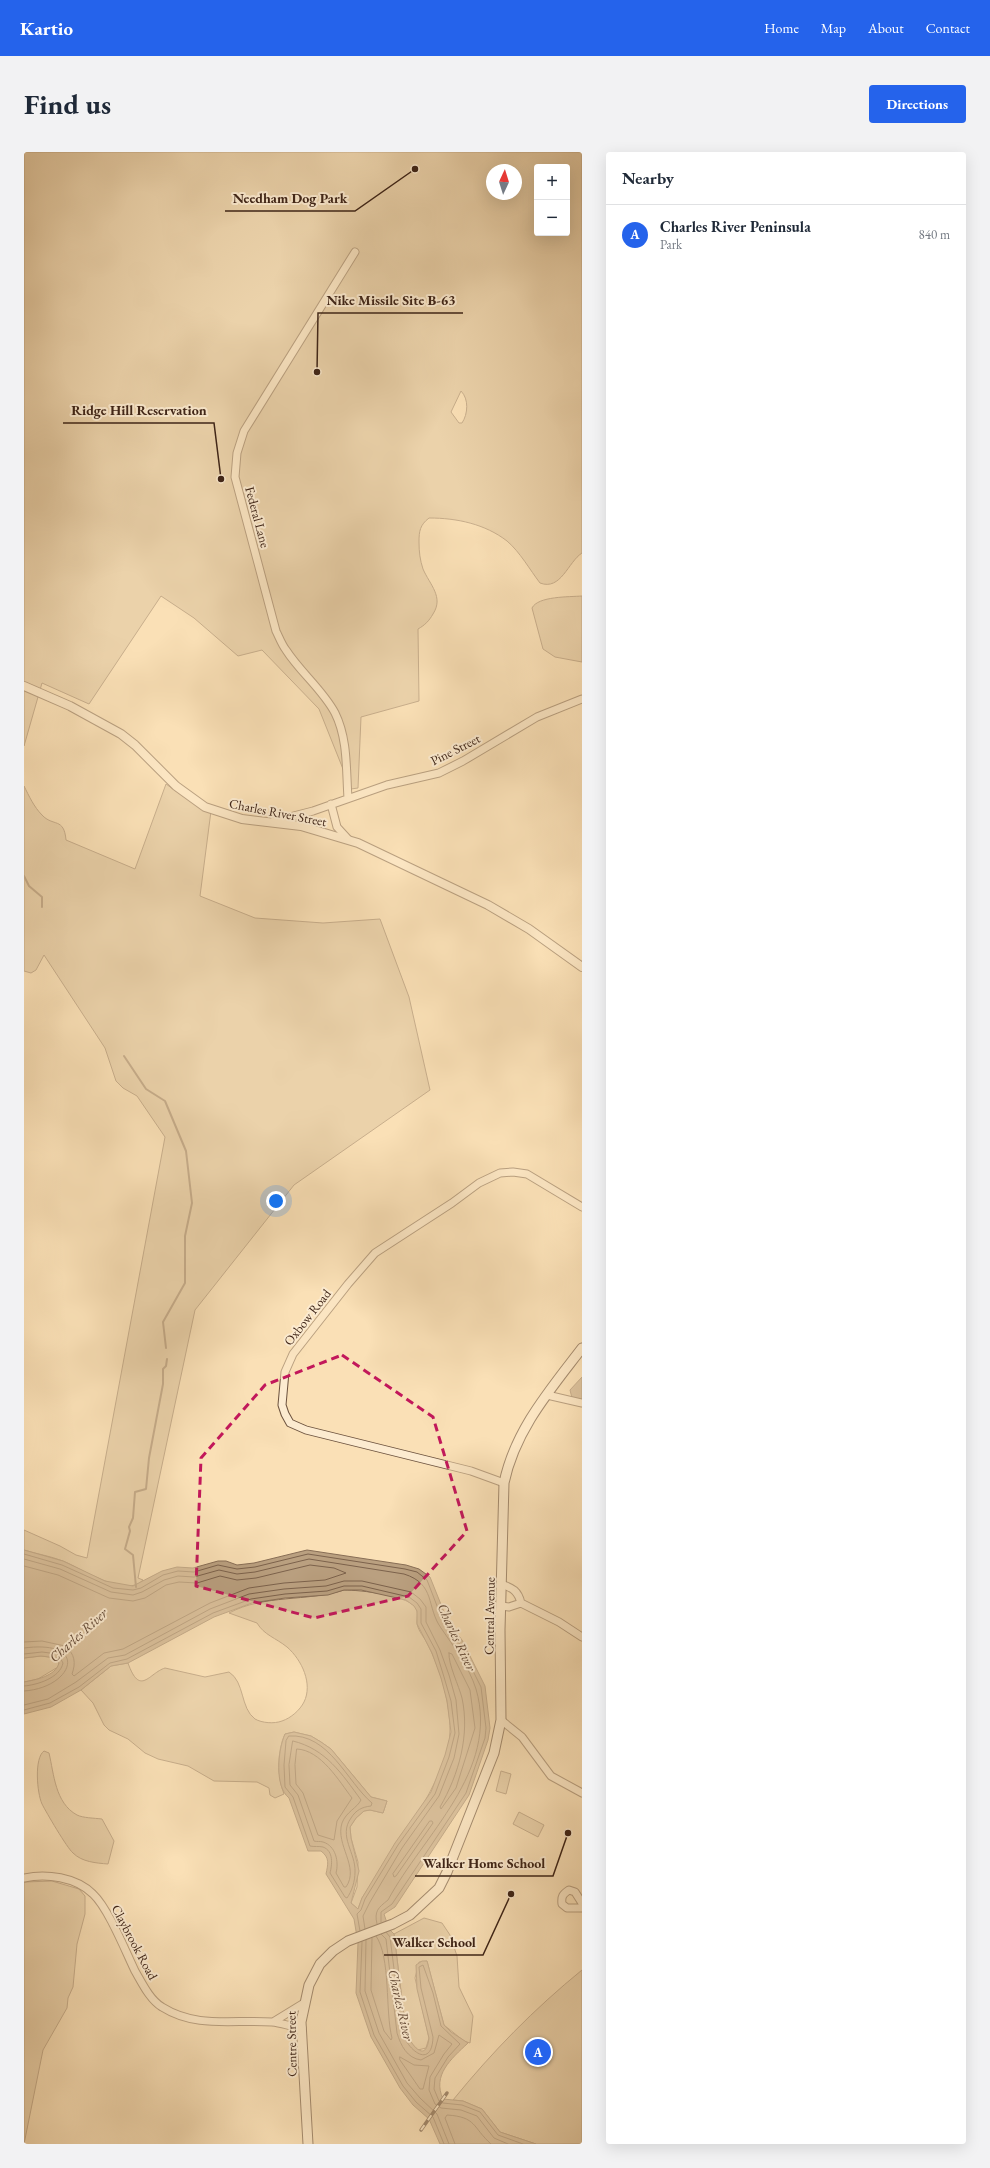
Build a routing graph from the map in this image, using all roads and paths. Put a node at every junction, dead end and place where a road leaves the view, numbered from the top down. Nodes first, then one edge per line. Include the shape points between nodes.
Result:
1 (356, 252) dead end
2 (24, 686) edge
3 (582, 699) edge
4 (348, 798) junction
5 (331, 804) junction
6 (270, 822) junction
7 (348, 839) junction
8 (582, 967) edge
9 (582, 1207) edge
10 (582, 1348) edge
11 (547, 1395) junction
12 (582, 1403) edge
13 (504, 1483) junction
14 (501, 1584) junction
15 (521, 1603) junction
16 (501, 1606) junction
17 (582, 1637) edge
18 (501, 1720) junction
19 (582, 1793) edge
20 (24, 1878) edge
21 (582, 1903) edge
22 (582, 1908) edge
23 (374, 1931) joint
24 (304, 2003) junction
25 (273, 2022) junction
26 (302, 2028) junction
27 (308, 2144) edge

1 - 4 street, Federal Lane via 244,431 235,466 240,501 276,631 285,650 334,712 344,737
2 - 6 street, Charles River Street via 70,706 121,734 176,786 205,807 242,819
3 - 4 street, Pine Street via 537,717 439,773
4 - 5 street, Pine Street
5 - 6 street, Pine Street via 293,818
5 - 7 street via 337,827
6 - 7 street, Charles River Street via 301,826
7 - 8 street, Charles River Street via 389,856 488,905 529,929
9 - 13 street, Oxbow Road via 526,1174 500,1173 479,1183 375,1254 293,1354 285,1372 282,1405 290,1423 306,1430 471,1471
10 - 11 main road, Central Avenue
11 - 12 street
11 - 13 main road, Central Avenue via 516,1443
13 - 14 main road, Central Avenue
14 - 15 street via 511,1587 518,1593
14 - 16 main road, Central Avenue
15 - 16 street via 510,1607
15 - 17 street via 560,1622
16 - 18 main road, Central Avenue
18 - 19 street via 522,1737 551,1776
18 - 23 main road, Central Avenue via 488,1770 439,1888 417,1910 393,1924
20 - 25 street, Claybrook Road via 56,1877 71,1881 94,1894 113,1925 141,1983 161,2006 182,2017 207,2022
21 - 22 street via 576,1892 569,1890 561,1898 562,1904 567,1908
23 - 24 main road, Centre Street via 355,1938 333,1951 320,1964 309,1985
24 - 25 street
24 - 26 main road, Centre Street
25 - 26 street, Claybrook Road
26 - 27 main road, Centre Street

